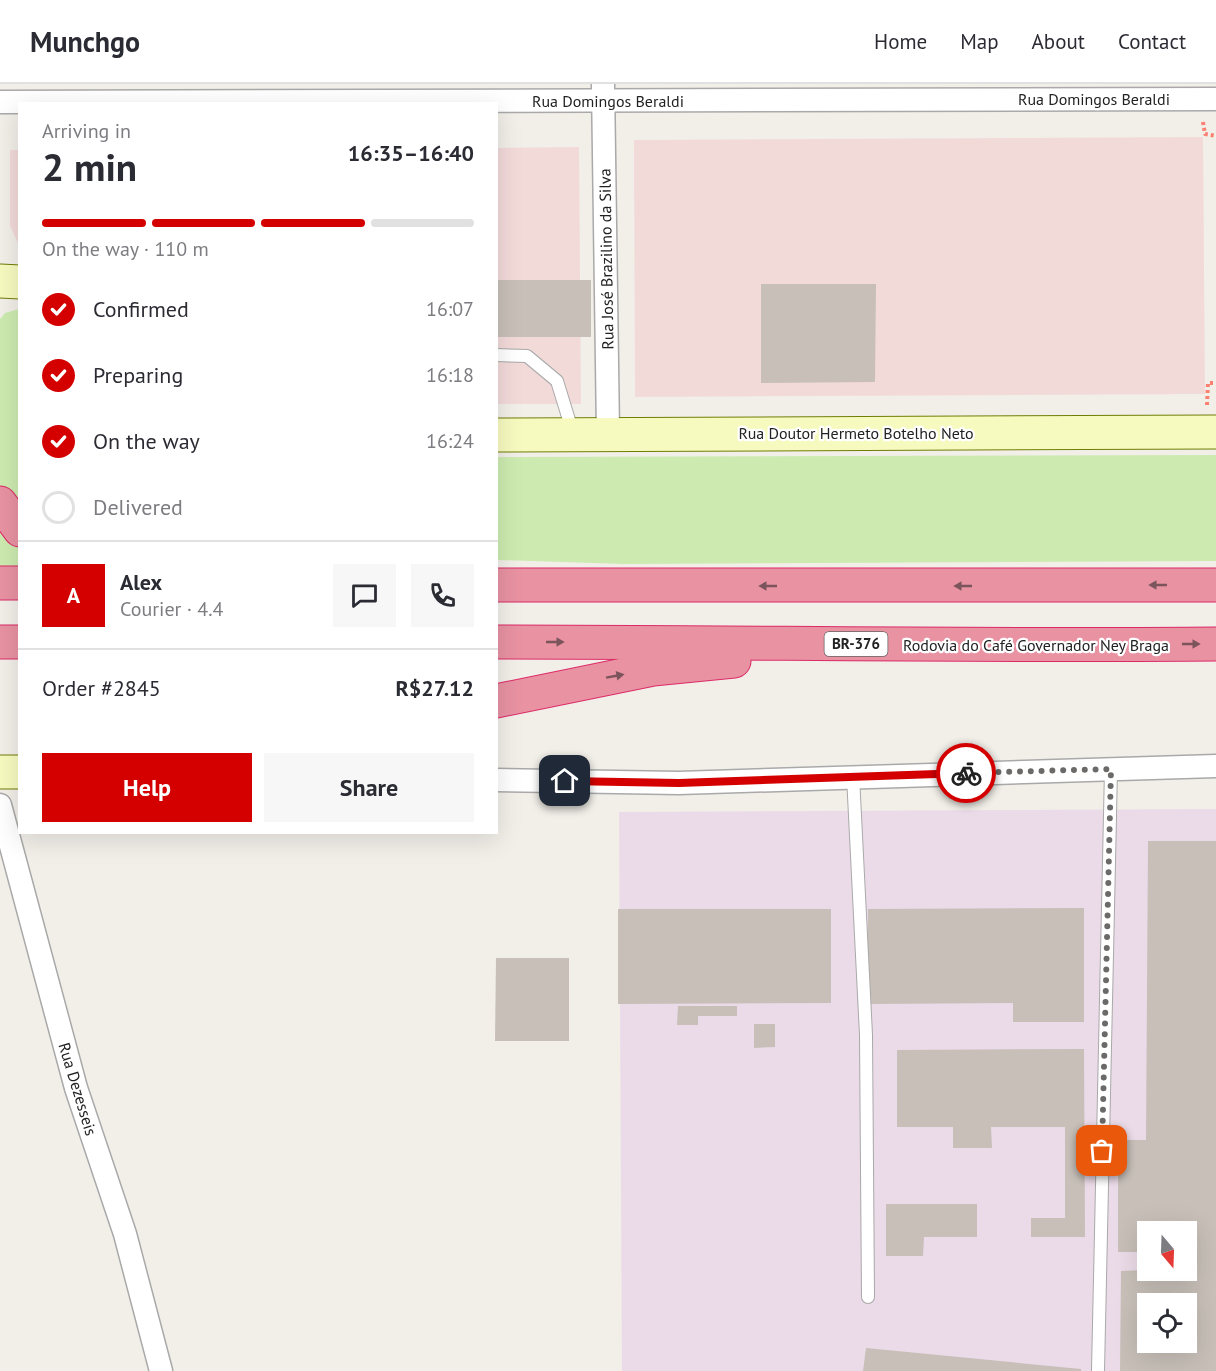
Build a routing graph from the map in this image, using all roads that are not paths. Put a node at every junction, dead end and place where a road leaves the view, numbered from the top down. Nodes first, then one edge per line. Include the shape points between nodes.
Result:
1 (603, 92) edge
2 (1216, 99) edge
3 (0, 102) edge
4 (0, 281) edge
5 (18, 282) edge
6 (498, 355) edge
7 (1216, 432) edge
8 (608, 433) junction
9 (498, 435) edge
10 (573, 435) junction
11 (0, 503) edge
12 (18, 527) edge
13 (0, 583) edge
14 (18, 583) edge
15 (498, 585) edge
16 (1216, 585) edge
17 (0, 642) edge
18 (18, 642) edge
19 (498, 642) edge
20 (1216, 644) edge
21 (913, 646) junction
22 (498, 700) edge
23 (1216, 766) edge
24 (1111, 769) junction
25 (0, 771) edge
26 (18, 772) edge
27 (853, 776) junction
28 (498, 780) edge
29 (0, 805) edge
30 (868, 1297) dead end
31 (162, 1371) edge
32 (1098, 1371) edge

1 - 2 street, Rua Domingos Beraldi
1 - 3 street, Rua Domingos Beraldi
1 - 8 street, Rua José Brazilino da Silva
4 - 5 street
6 - 10 lane via 527,356 557,381
7 - 8 street, Rua Doutor Hermeto Botelho Neto
8 - 10 street, Rua Doutor Hermeto Botelho Neto
9 - 10 street, Rua Doutor Hermeto Botelho Neto
11 - 12 highway
13 - 14 highway
16 -> 15 highway
17 - 18 highway
19 -> 21 highway, Rodovia do Café Governador Ney Braga / BR-376
21 -> 20 highway, Rodovia do Café Governador Ney Braga / BR-376
22 -> 21 highway via 653,669
23 - 24 street
24 - 27 street
24 - 32 lane
25 - 26 street
27 - 28 street via 679,783
27 - 30 lane via 866,1035
29 - 31 street, Rua Dezesseis via 76,1088 125,1234

